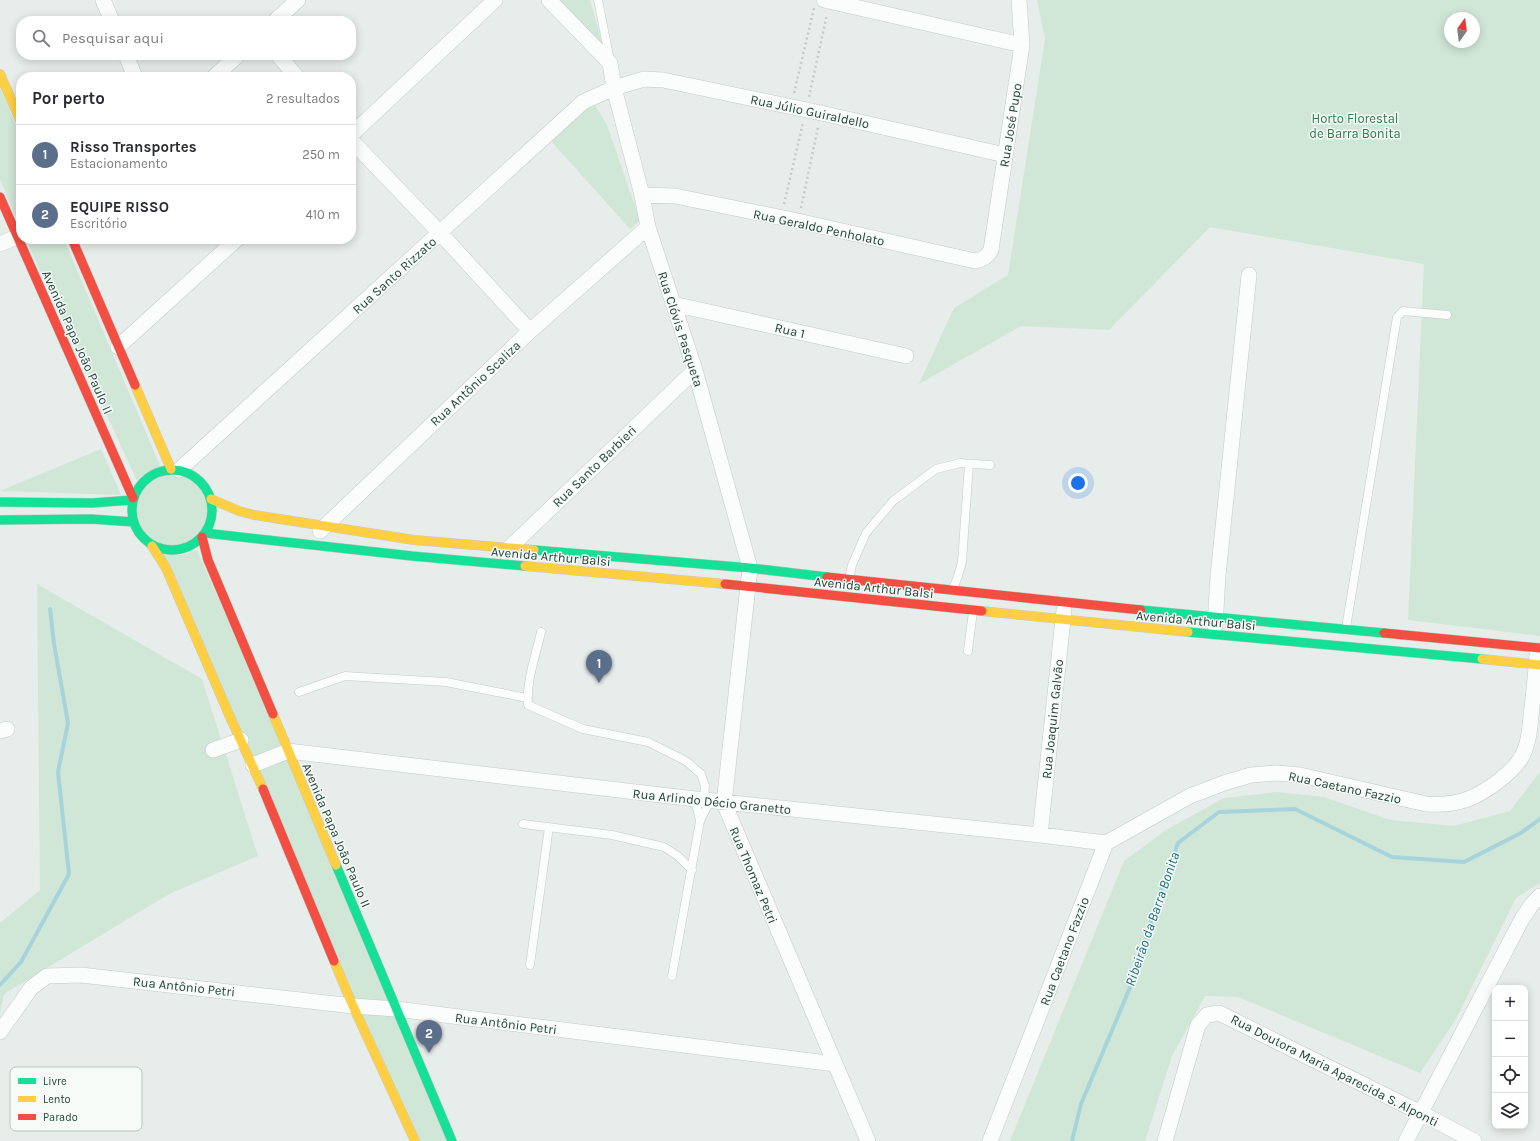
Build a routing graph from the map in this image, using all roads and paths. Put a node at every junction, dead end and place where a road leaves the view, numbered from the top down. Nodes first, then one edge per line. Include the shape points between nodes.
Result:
1 (103, 0) edge
2 (298, 0) edge
3 (495, 0) edge
4 (549, 0) edge
5 (598, 0) edge
6 (1019, 0) edge
7 (822, 3) edge
8 (110, 16) edge
9 (280, 16) edge
10 (1022, 45) junction
11 (128, 60) edge
12 (233, 60) edge
13 (282, 60) edge
14 (610, 64) junction
15 (133, 72) edge
16 (219, 72) edge
17 (293, 72) edge
18 (0, 74) edge
19 (614, 88) junction
20 (791, 107) junction
21 (16, 111) edge
22 (814, 111) junction
23 (356, 130) edge
24 (356, 145) edge
25 (1005, 155) junction
26 (642, 195) junction
27 (0, 197) edge
28 (781, 217) junction
29 (798, 221) junction
30 (648, 227) junction
31 (16, 230) edge
32 (440, 233) junction
33 (16, 237) edge
34 (0, 244) edge
35 (23, 244) edge
36 (74, 244) edge
37 (231, 244) edge
38 (991, 250) joint
39 (1249, 275) dead end
40 (673, 304) junction
41 (1447, 315) dead end
42 (530, 331) junction
43 (118, 346) junction
44 (906, 356) dead end
45 (695, 370) junction
46 (969, 464) junction
47 (990, 465) dead end
48 (175, 470) junction
49 (133, 499) junction
50 (211, 500) junction
51 (0, 502) edge
52 (0, 520) edge
53 (134, 522) junction
54 (324, 526) junction
55 (204, 535) junction
56 (307, 545) junction
57 (152, 546) junction
58 (508, 548) junction
59 (495, 564) junction
60 (750, 568) junction
61 (849, 579) junction
62 (748, 587) junction
63 (952, 591) junction
64 (847, 596) junction
65 (1064, 603) junction
66 (973, 610) junction
67 (1216, 617) junction
68 (1063, 620) junction
69 (1346, 629) junction
70 (541, 632) dead end
71 (1214, 635) junction
72 (1539, 648) edge
73 (968, 651) dead end
74 (1538, 665) edge
75 (299, 692) dead end
76 (528, 698) junction
77 (241, 740) junction
78 (213, 750) dead end
79 (288, 751) junction
80 (253, 765) junction
81 (708, 801) junction
82 (700, 822) junction
83 (523, 824) dead end
84 (549, 827) junction
85 (1040, 835) junction
86 (1106, 843) junction
87 (692, 870) junction
88 (1540, 896) edge
89 (530, 965) dead end
90 (672, 976) dead end
91 (353, 1006) junction
92 (396, 1009) junction
93 (0, 1032) edge
94 (835, 1064) junction
95 (1421, 1113) junction
96 (414, 1141) edge
97 (452, 1141) edge
98 (868, 1141) edge
99 (990, 1141) edge
100 (1165, 1141) edge
101 (1406, 1141) edge
102 (1474, 1141) edge

1 - 8 street
2 - 9 street
3 - 23 street
4 - 14 street
5 - 14 lane
6 - 10 street, Rua José Pupo
7 - 10 street
7 - 20 path
7 - 22 path
10 - 25 street, Rua José Pupo
11 - 15 street
12 - 16 street
13 - 17 street
14 - 19 street, Rua Clóvis Pasqueta
18 - 21 main road
19 - 20 street, Rua Júlio Guiraldello via 644,79 663,80
19 - 26 street, Rua Clóvis Pasqueta
19 - 32 street, Rua Santo Rizzato via 583,102
20 - 22 street, Rua Júlio Guiraldello
22 - 25 street, Rua Júlio Guiraldello
22 - 28 path
22 - 29 path
24 - 32 street
25 - 38 street, Rua José Pupo
26 - 28 street, Rua Geraldo Penholato via 675,196
26 - 30 street, Rua Clóvis Pasqueta
27 - 31 main road, Avenida Papa João Paulo II
28 - 29 street, Rua Geraldo Penholato
29 - 38 street, Rua Geraldo Penholato via 975,261 985,258
30 - 40 street, Rua Clóvis Pasqueta
30 - 42 street, Rua Antônio Scaliza
32 - 42 street
32 - 48 street, Rua Santo Rizzato
33 - 34 street
35 - 49 main road, Avenida Papa João Paulo II
36 - 43 main road
37 - 43 street
39 - 67 street
40 - 44 street, Rua 1
40 - 45 street, Rua Clóvis Pasqueta
41 - 69 lane via 1403,311 1397,317
42 - 54 street, Rua Antônio Scaliza
43 - 48 main road
45 - 58 street, Rua Santo Barbieri
45 - 60 street, Rua Clóvis Pasqueta
46 - 47 lane
46 - 61 lane via 960,463 936,469 893,501 866,533 852,565
46 - 63 lane via 962,562
48 - 49 main road via 158,472 146,478 137,488
48 - 50 main road via 196,478 206,487
49 - 51 main road via 92,503
49 - 53 main road via 131,513
50 - 54 main road, Avenida Arthur Balsi via 254,515
50 - 55 main road via 213,513
52 - 53 main road via 91,519
53 - 57 main road via 142,537
54 - 56 street, Rua Antônio Scaliza
54 - 58 main road, Avenida Arthur Balsi via 414,540
55 - 56 main road, Avenida Arthur Balsi
55 - 57 main road via 191,546 178,550
55 - 79 main road, Avenida Papa João Paulo II via 208,560
56 - 59 main road, Avenida Arthur Balsi
57 - 77 main road via 166,568
58 - 59 street, Rua Santo Barbieri
58 - 60 main road, Avenida Arthur Balsi
59 - 62 main road, Avenida Arthur Balsi
60 - 61 main road, Avenida Arthur Balsi
60 - 62 street, Rua Thomaz Petri
61 - 63 main road, Avenida Arthur Balsi
61 - 64 main road
62 - 64 main road, Avenida Arthur Balsi
62 - 81 street, Rua Thomaz Petri
63 - 65 main road, Avenida Arthur Balsi
64 - 66 main road, Avenida Arthur Balsi
65 - 67 main road, Avenida Arthur Balsi
65 - 68 street, Rua Joaquim Galvão
66 - 68 main road, Avenida Arthur Balsi
66 - 73 lane
67 - 69 main road, Avenida Arthur Balsi
67 - 71 street
68 - 71 main road, Avenida Arthur Balsi
68 - 85 street, Rua Joaquim Galvão
69 - 72 main road, Avenida Arthur Balsi
70 - 76 lane
71 - 74 main road, Avenida Arthur Balsi
72 - 74 street, Rua Caetano Fazzio
74 - 86 street, Rua Caetano Fazzio via 1529,732 1521,758 1506,776 1468,799 1439,805 1426,804 1300,775 1251,775 1190,796
75 - 76 lane via 345,676 446,682
76 - 81 lane via 528,705 583,729 648,742 686,761 701,774
77 - 78 street
77 - 80 main road
79 - 80 street
79 - 81 street, Rua Arlindo Décio Granetto
79 - 92 main road, Avenida Papa João Paulo II
80 - 91 main road
81 - 82 lane
81 - 82 lane
81 - 85 street, Rua Arlindo Décio Granetto
81 - 94 street, Rua Thomaz Petri
82 - 87 lane
83 - 84 lane
84 - 87 lane via 612,835 664,847
84 - 89 lane
85 - 86 street, Rua Arlindo Décio Granetto
86 - 99 street, Rua Caetano Fazzio
87 - 90 lane
88 - 95 street via 1522,919
91 - 92 street, Rua Antônio Petri
91 - 93 street, Rua Antônio Petri via 81,975 46,976 31,988
91 - 96 main road
92 - 94 street, Rua Antônio Petri
92 - 97 main road, Avenida Papa João Paulo II
94 - 98 street, Rua Thomaz Petri
95 - 100 street, Rua Doutora Maria Aparecida S. Alponti via 1219,1013 1207,1015 1198,1025
95 - 101 street
95 - 102 street, Rua Doutora Maria Aparecida S. Alponti

